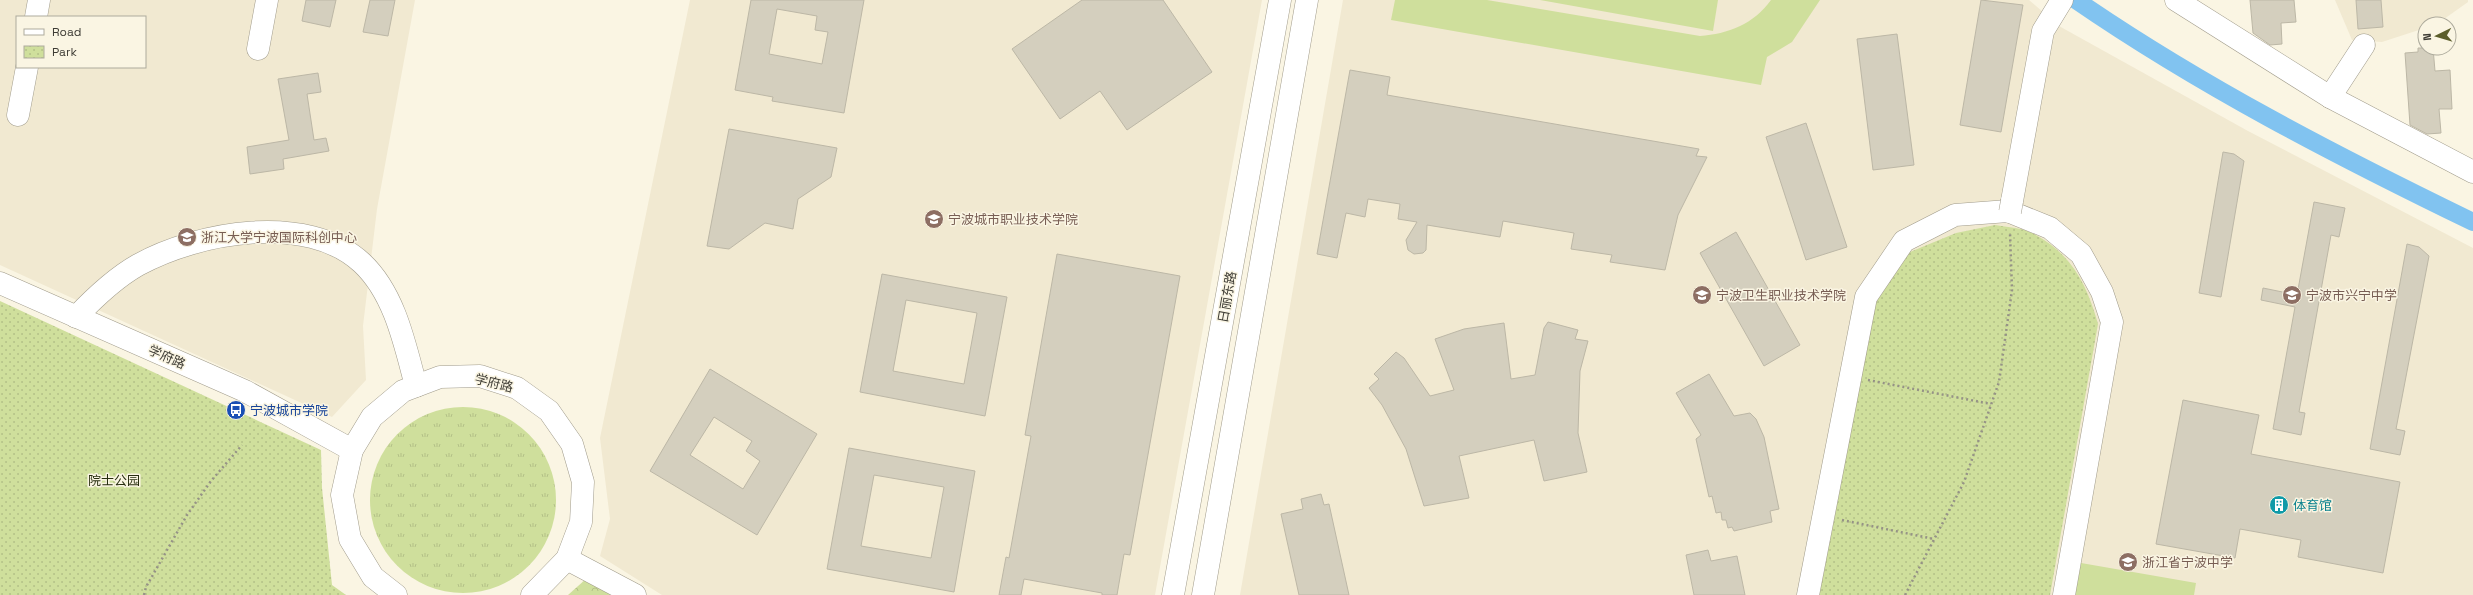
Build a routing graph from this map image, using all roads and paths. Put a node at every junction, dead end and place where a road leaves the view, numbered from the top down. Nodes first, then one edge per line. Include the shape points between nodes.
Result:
1 (39, 0) edge
2 (267, 0) edge
3 (1280, 0) edge
4 (1307, 0) edge
5 (2176, 0) edge
6 (2062, 3) edge
7 (36, 16) edge
8 (2364, 45) dead end
9 (258, 49) dead end
10 (27, 68) edge
11 (2330, 97) junction
12 (18, 115) dead end
13 (2473, 172) edge
14 (2011, 207) joint
15 (0, 283) edge
16 (76, 317) junction
17 (1850, 376) junction
18 (416, 386) junction
19 (1991, 404) junction
20 (242, 445) dead end
21 (352, 450) junction
22 (1823, 516) junction
23 (1934, 539) junction
24 (567, 559) junction
25 (144, 595) edge
26 (396, 595) edge
27 (532, 595) edge
28 (635, 595) edge
29 (1173, 595) edge
30 (1203, 595) edge
31 (1808, 595) edge
32 (1905, 595) edge
33 (2064, 595) edge

1 - 7 street
2 - 9 street
3 - 29 street, 日丽东路
4 - 30 street, 日丽东路
5 - 11 street
6 - 14 street via 2043,31
8 - 11 street
10 - 12 street
11 - 13 street
14 - 19 path via 2012,290 2000,382
15 - 16 street, 学府路
16 - 18 street via 100,292 138,265 179,246 216,237 251,233 296,234 340,247 362,264 384,293 403,340
16 - 21 street, 学府路 via 245,391
17 - 19 path
17 - 22 street
17 - 33 street via 1866,297 1904,241 1955,215 2008,211 2050,228 2081,254 2102,292 2112,322
18 - 21 street, 学府路 via 403,391 372,417
18 - 24 street, 学府路 via 440,378 480,376 517,388 549,411 572,444 583,482 581,522
19 - 23 path via 1964,482
20 - 25 path via 211,481 187,515 146,587
21 - 26 street, 学府路 via 342,494 350,539 373,578
22 - 23 path
22 - 31 street
23 - 32 path
24 - 27 street, 学府路
24 - 28 street

